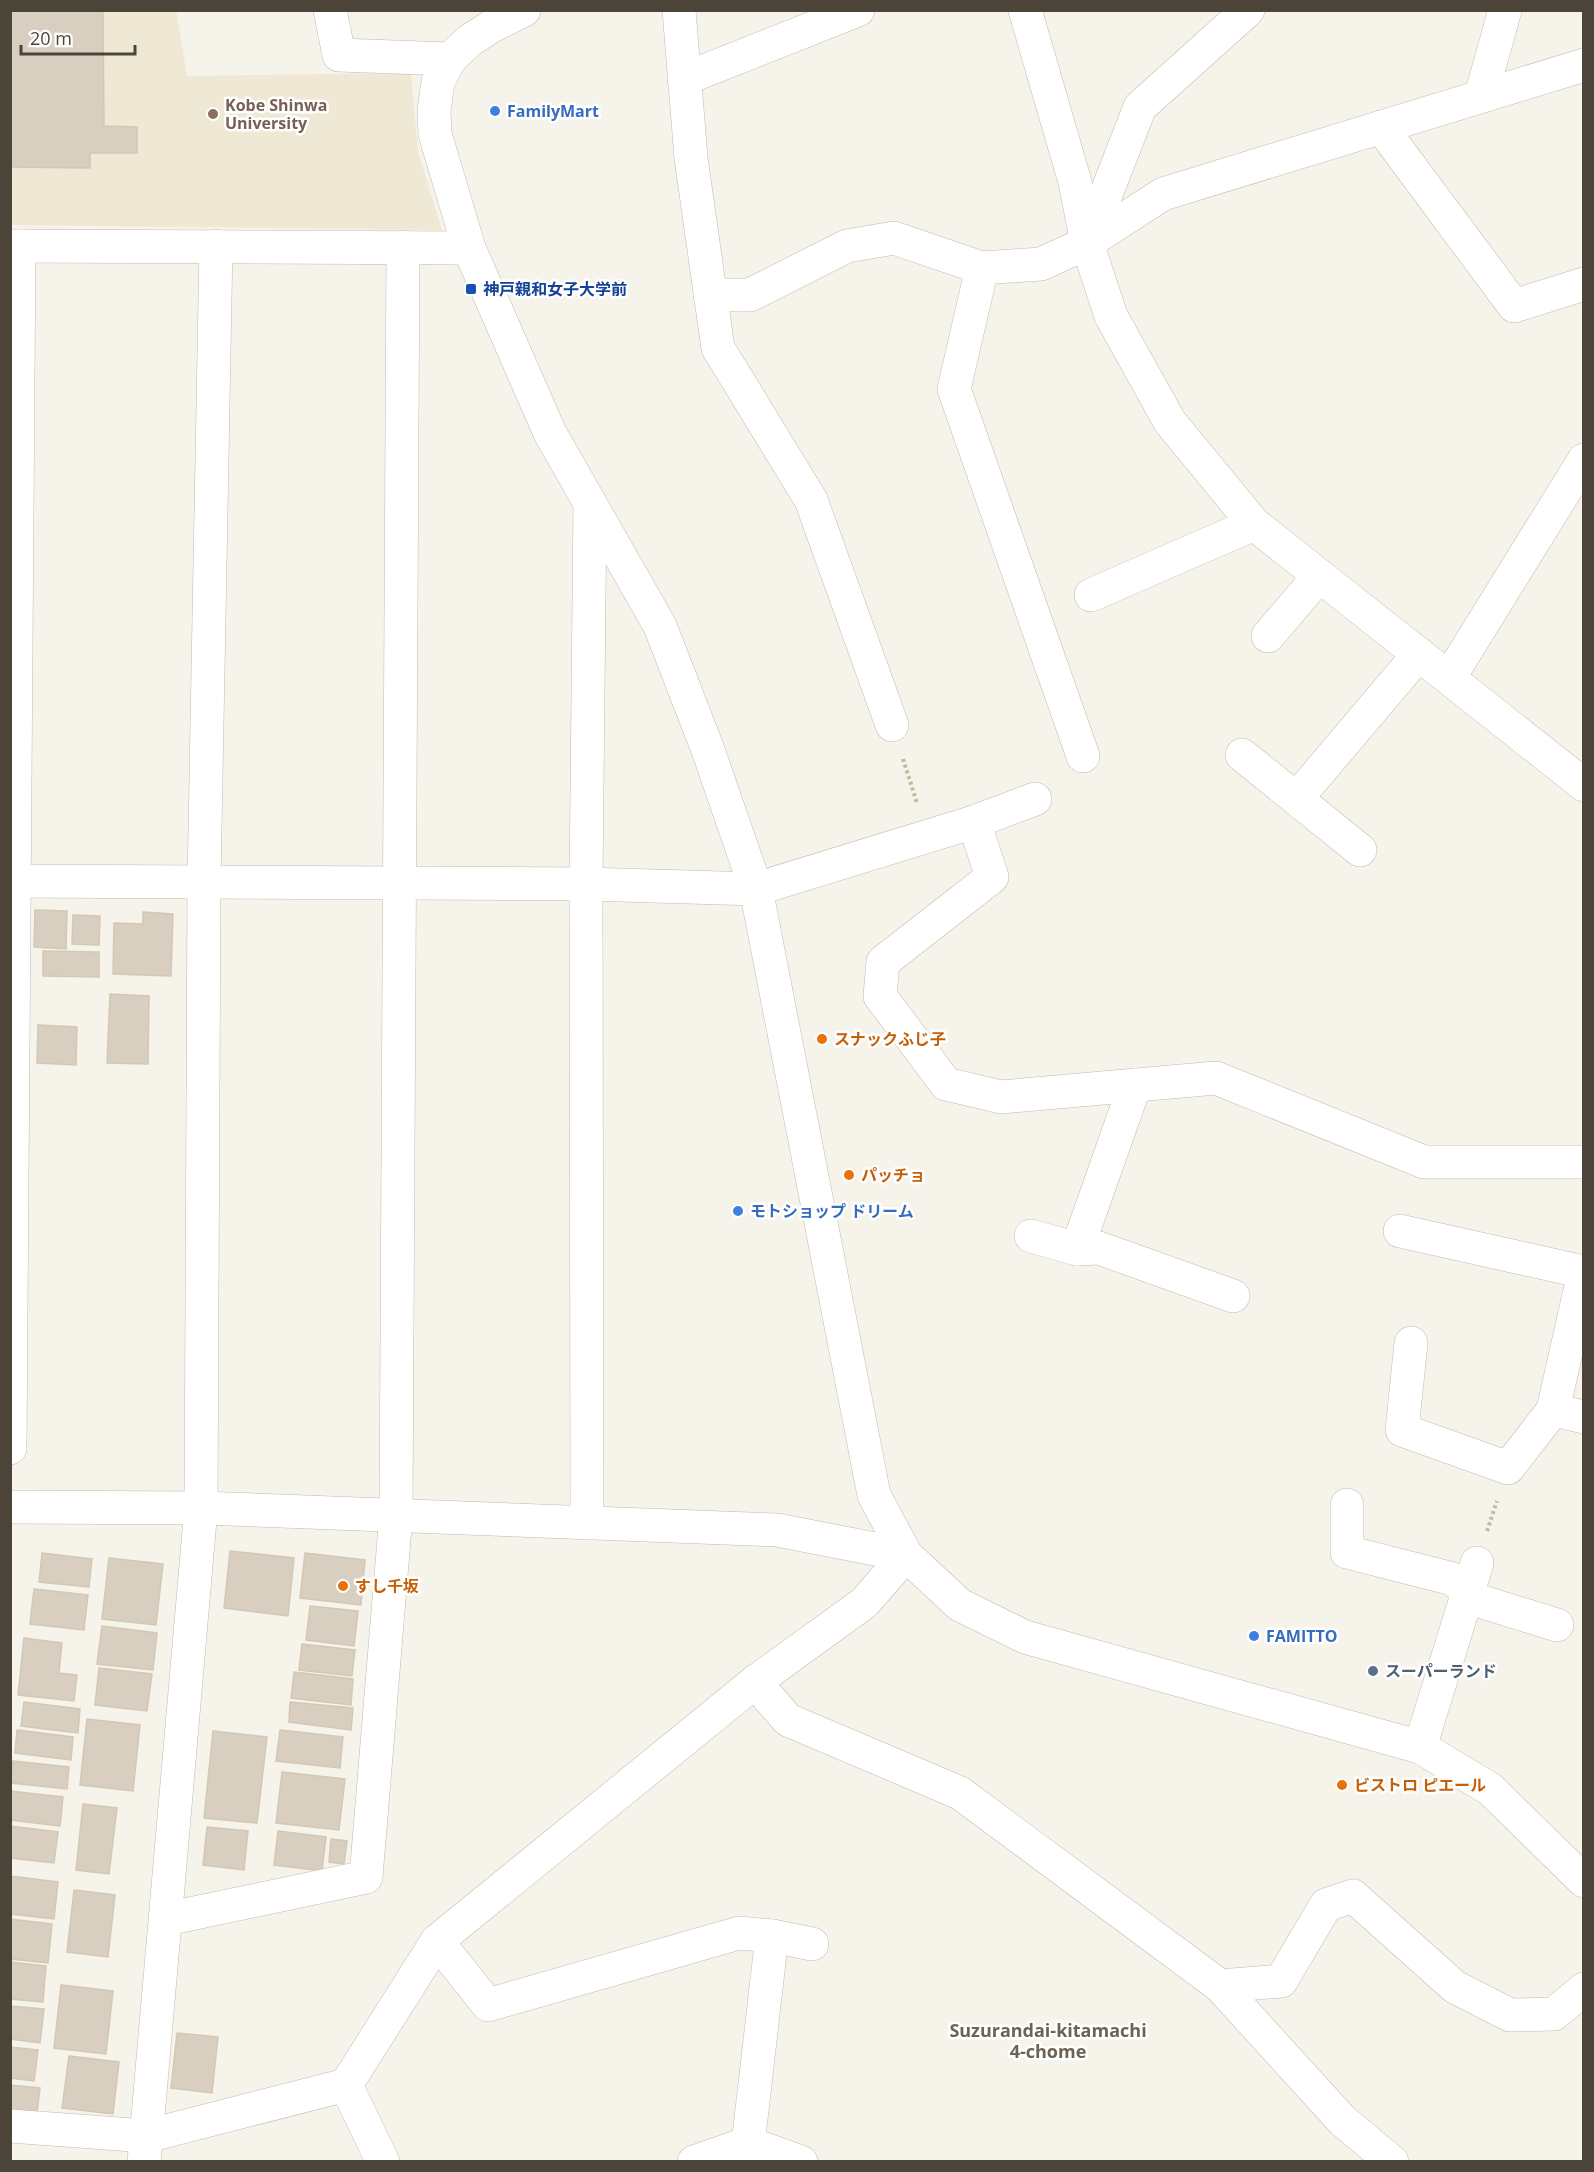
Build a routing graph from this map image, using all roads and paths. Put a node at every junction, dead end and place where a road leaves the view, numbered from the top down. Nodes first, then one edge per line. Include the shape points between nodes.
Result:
1 (330, 10) edge
2 (524, 10) edge
3 (679, 10) edge
4 (858, 10) edge
5 (1025, 10) edge
6 (1248, 10) edge
7 (1506, 10) edge
8 (450, 59) junction
9 (1584, 65) edge
10 (684, 79) junction
11 (1480, 96) junction
12 (1381, 127) junction
13 (1087, 243) junction
14 (15, 246) edge
15 (216, 246) junction
16 (403, 247) junction
17 (469, 248) junction
18 (982, 268) junction
19 (1584, 284) edge
20 (710, 294) junction
21 (1584, 460) edge
22 (590, 503) junction
23 (1254, 524) junction
24 (1319, 576) junction
25 (1091, 595) dead end
26 (1268, 636) dead end
27 (1419, 654) junction
28 (1449, 678) junction
29 (892, 725) joint
30 (1242, 755) dead end
31 (1083, 756) dead end
32 (1584, 785) edge
33 (1297, 798) junction
34 (1035, 799) dead end
35 (974, 822) junction
36 (928, 836) junction
37 (1360, 850) dead end
38 (13, 881) edge
39 (204, 883) junction
40 (401, 884) junction
41 (586, 884) junction
42 (756, 889) junction
43 (1135, 1085) junction
44 (1584, 1162) edge
45 (1400, 1231) dead end
46 (1031, 1236) dead end
47 (1077, 1249) junction
48 (1584, 1272) edge
49 (1233, 1296) dead end
50 (1411, 1343) dead end
51 (1568, 1414) edge
52 (10, 1448) edge
53 (1508, 1467) junction
54 (1347, 1505) dead end
55 (10, 1507) edge
56 (201, 1508) junction
57 (396, 1515) junction
58 (587, 1523) junction
59 (906, 1555) junction
60 (1471, 1577) junction
61 (1557, 1625) dead end
62 (755, 1682) junction
63 (1420, 1747) junction
64 (1584, 1881) edge
65 (166, 1919) junction
66 (772, 1936) junction
67 (437, 1941) junction
68 (812, 1944) dead end
69 (1220, 1986) junction
70 (1584, 1989) edge
71 (346, 2085) junction
72 (10, 2126) edge
73 (146, 2149) edge
74 (747, 2152) edge
75 (382, 2162) edge
76 (694, 2162) edge
77 (801, 2162) edge
78 (1392, 2162) edge

1 - 8 street via 339,55
2 - 8 street via 469,41
3 - 10 street
4 - 10 street
5 - 13 street via 1075,182
6 - 13 street via 1140,107
7 - 11 street
8 - 17 street via 438,82 435,134
9 - 11 street
10 - 20 street
11 - 12 street
12 - 13 street via 1162,194
12 - 19 street via 1514,306
13 - 18 street via 1041,264
13 - 23 street via 1111,316 1170,422
14 - 15 street
14 - 38 street
15 - 16 street
15 - 39 street
16 - 17 street
16 - 40 street
17 - 22 street via 550,433
18 - 20 street via 894,238 847,246 750,295
18 - 31 street via 954,389
20 - 29 street via 718,348 811,500
21 - 28 street
22 - 41 street
22 - 42 street via 660,626
23 - 24 street
23 - 25 street
24 - 26 street
24 - 27 street
27 - 28 street
27 - 33 street
28 - 32 street
29 - 36 path
30 - 33 street
33 - 37 street
34 - 35 street
35 - 36 street
35 - 43 street via 992,877 883,962 880,996 945,1084 1001,1097
36 - 42 street
38 - 39 street
38 - 52 street
39 - 40 street
39 - 56 street
40 - 41 street
40 - 57 street
41 - 42 street
41 - 58 street
42 - 59 street via 874,1495
43 - 44 street via 1216,1078 1424,1162
43 - 47 street
45 - 48 street
46 - 47 street
47 - 49 street via 1099,1248
48 - 51 street
50 - 53 street via 1402,1430
51 - 53 street
53 - 60 path
54 - 60 street via 1347,1552 1453,1579
55 - 56 street
56 - 57 street
56 - 65 street
57 - 58 street
57 - 65 street via 366,1877
58 - 59 street via 777,1530
59 - 62 street via 864,1603
59 - 63 street via 960,1605 1025,1637
60 - 61 street via 1476,1600
60 - 63 street
62 - 67 street
62 - 69 street via 788,1720 960,1793
63 - 64 street via 1490,1790
65 - 73 street
66 - 67 street via 739,1933 489,2005
66 - 68 street
66 - 74 street
67 - 71 street
69 - 70 street via 1281,1981 1326,1905 1353,1896 1455,1987 1510,2015 1554,2014
69 - 78 street via 1342,2120
71 - 73 street
71 - 75 street
72 - 73 street
74 - 76 street
74 - 77 street

